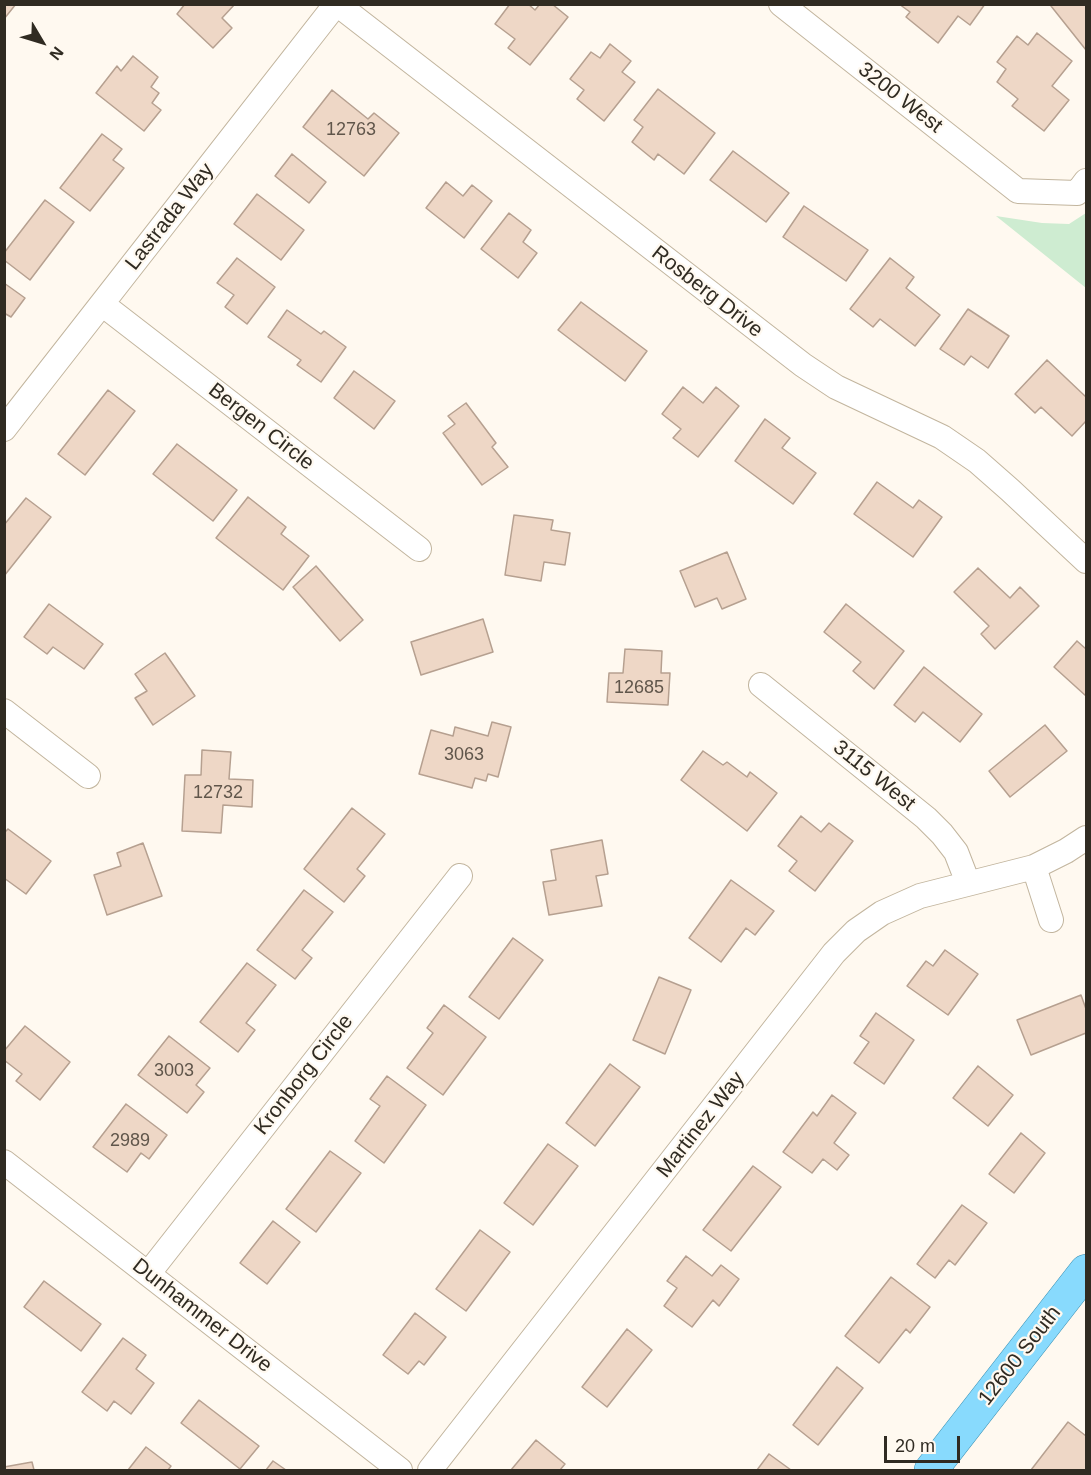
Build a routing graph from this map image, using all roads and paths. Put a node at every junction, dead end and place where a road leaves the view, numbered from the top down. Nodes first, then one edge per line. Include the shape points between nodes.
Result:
1 (336, 4) edge
2 (791, 7) edge
3 (1086, 182) edge
4 (102, 304) junction
5 (4, 429) edge
6 (419, 549) dead end
7 (1086, 561) edge
8 (761, 686) dead end
9 (4, 711) edge
10 (88, 776) dead end
11 (1086, 838) edge
12 (1034, 867) junction
13 (460, 876) dead end
14 (968, 883) junction
15 (1051, 920) dead end
16 (4, 1162) edge
17 (1086, 1270) edge
18 (148, 1274) junction
19 (400, 1470) edge
20 (430, 1470) edge
21 (931, 1470) edge

1 - 4 street, Lastrada Way
1 - 7 street, Rosberg Drive via 803,365 845,392 942,437 977,462
2 - 3 street, 3200 West via 1018,191 1077,194
4 - 5 street, Lastrada Way
4 - 6 street, Bergen Circle
8 - 14 street, 3115 West via 926,818 956,852
9 - 10 street
11 - 12 street, Martinez Way
12 - 14 street, Martinez Way
12 - 15 street
13 - 18 street, Kronborg Circle
14 - 20 street, Martinez Way via 920,896 882,913 834,953
16 - 18 street, Dunhammer Drive
17 - 21 main road, 12600 South
18 - 19 street, Dunhammer Drive

